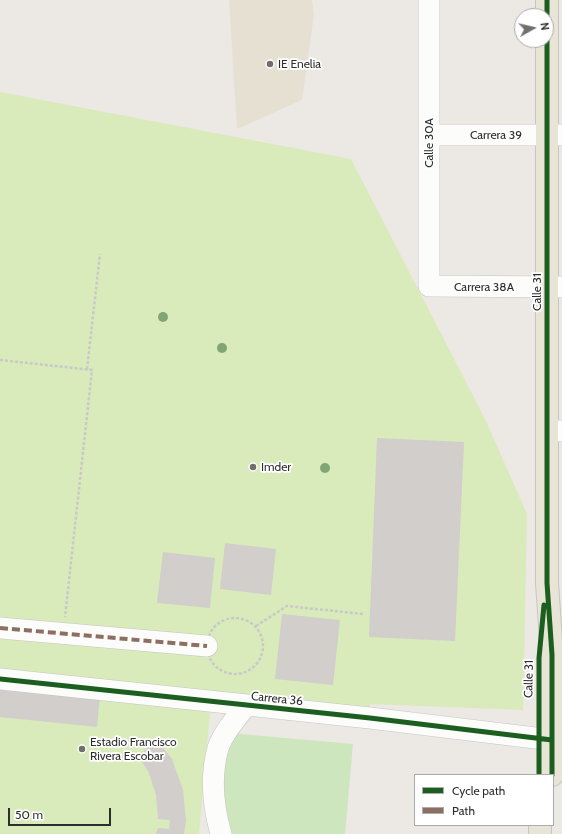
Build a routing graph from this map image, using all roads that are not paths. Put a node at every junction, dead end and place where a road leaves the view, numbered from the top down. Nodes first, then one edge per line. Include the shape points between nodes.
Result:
1 (429, 0) edge
2 (547, 0) edge
3 (429, 135) junction
4 (554, 135) edge
5 (429, 286) joint
6 (554, 287) edge
7 (554, 431) edge
8 (554, 584) edge
9 (0, 628) edge
10 (206, 646) road end
11 (0, 679) edge
12 (557, 700) edge
13 (246, 706) junction
14 (546, 739) junction
15 (552, 772) edge
16 (221, 834) edge

1 - 3 street, Calle 30A
2 - 4 main road, Calle 31
3 - 4 street, Carrera 39
3 - 5 street, Calle 30A
4 - 6 main road, Calle 31
5 - 6 street, Carrera 38A
6 - 7 main road, Calle 31
7 - 8 main road, Calle 31
8 - 12 main road, Calle 31
8 - 14 main road, Calle 31 via 539,658
9 - 10 street
11 - 13 street, Carrera 36
12 - 14 main road, Calle 31
13 - 14 street, Carrera 36
13 - 16 street via 218,747 213,778 214,808
14 - 15 main road, Calle 31

